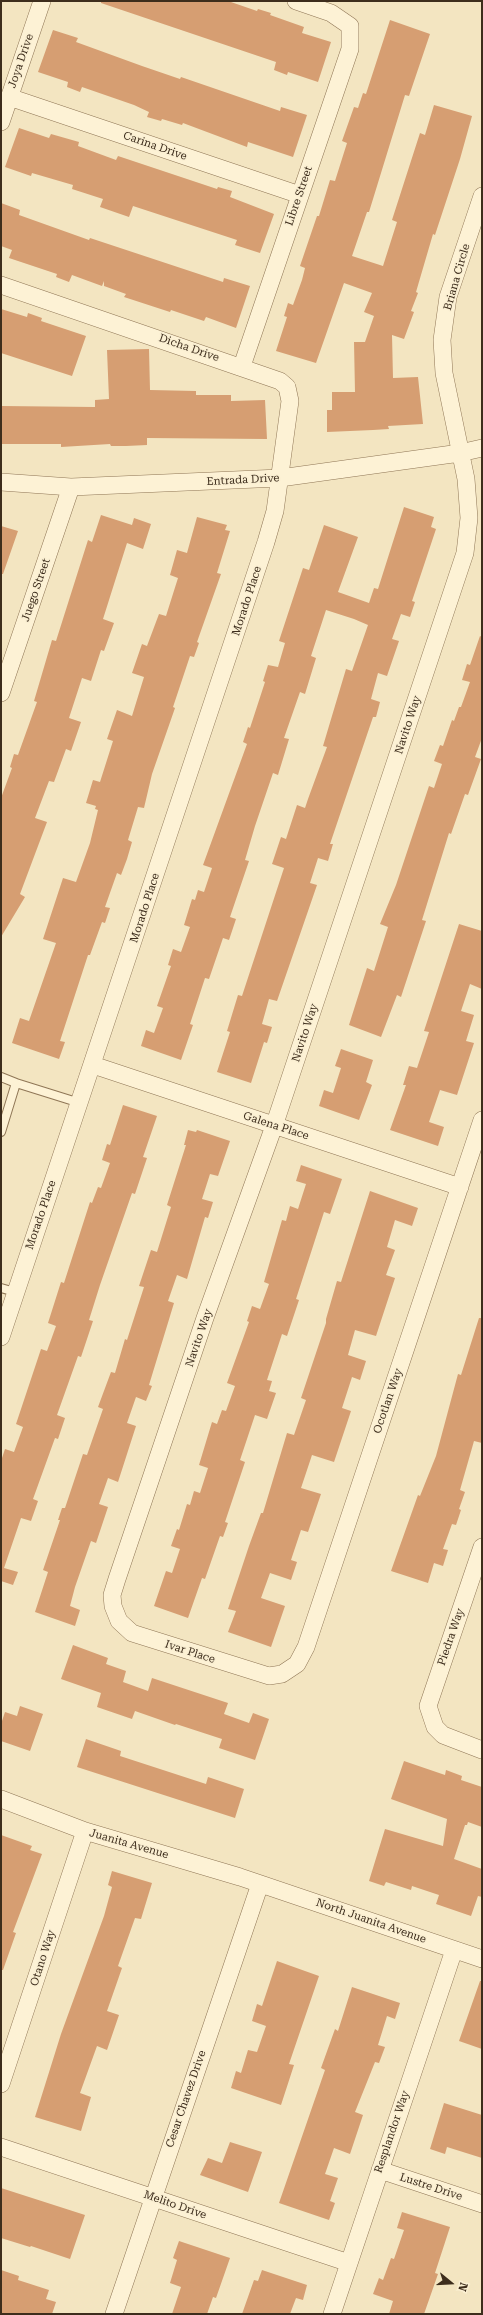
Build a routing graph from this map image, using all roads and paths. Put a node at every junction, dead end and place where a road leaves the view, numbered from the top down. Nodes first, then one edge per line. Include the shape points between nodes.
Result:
1 (42, 1) edge
2 (296, 1) edge
3 (9, 97) junction
4 (1, 122) edge
5 (300, 194) junction
6 (482, 196) edge
7 (1, 285) edge
8 (242, 366) junction
9 (482, 448) edge
10 (460, 454) junction
11 (280, 478) junction
12 (1, 482) edge
13 (71, 487) junction
14 (1, 693) edge
15 (93, 1065) junction
16 (1, 1077) edge
17 (16, 1083) junction
18 (80, 1103) junction
19 (482, 1120) edge
20 (274, 1126) junction
21 (1, 1132) edge
22 (460, 1187) junction
23 (8, 1290) edge
24 (1, 1336) edge
25 (482, 1547) edge
26 (113, 1606) joint
27 (282, 1674) joint
28 (482, 1750) edge
29 (1, 1799) edge
30 (86, 1831) junction
31 (260, 1884) junction
32 (454, 1950) junction
33 (482, 1959) edge
34 (1, 2084) edge
35 (1, 2146) edge
36 (380, 2170) junction
37 (153, 2197) junction
38 (482, 2204) edge
39 (348, 2263) junction
40 (114, 2314) edge
41 (332, 2314) edge

1 - 3 street, Joya Drive
2 - 5 street, Libre Street via 331,13 350,26 350,49
3 - 4 street, Joya Drive
3 - 5 street, Carina Drive
5 - 8 street, Libre Street
6 - 10 street, Briana Circle via 448,297 442,340 444,373
7 - 8 street, Dicha Drive
8 - 11 street, Dicha Drive via 280,380 287,388 290,400
9 - 10 street, Entrada Drive
10 - 11 street, Entrada Drive
10 - 20 street, Navito Way via 466,479 469,518 465,553
11 - 13 street, Entrada Drive
11 - 15 street, Morado Place via 266,542
12 - 13 street, Entrada Drive
13 - 14 street, Juego Street
15 - 18 street, Morado Place
15 - 20 street, Galena Place
16 - 17 lane
17 - 18 lane
17 - 21 lane
18 - 23 street, Morado Place
19 - 22 street, Ocotlan Way
20 - 22 street, Galena Place
20 - 26 street, Navito Way via 205,1318 124,1557 112,1595
22 - 27 street, Ocotlan Way via 306,1648 297,1664
23 - 24 street, Morado Place
25 - 28 street, Piedra Way via 428,1706 436,1727 450,1739
26 - 27 street, Ivar Place via 119,1621 132,1633 258,1674
29 - 30 street, Juanita Avenue
30 - 31 street, Juanita Avenue
30 - 34 street, Otano Way
31 - 32 street, North Juanita Avenue
31 - 37 street, Cesar Chavez Drive
32 - 33 street, North Juanita Avenue
32 - 36 street, Resplandor Way
35 - 37 street, Melito Drive
36 - 38 street, Lustre Drive
36 - 39 street, Resplandor Way
37 - 39 street, Melito Drive
37 - 40 street, Cesar Chavez Drive
39 - 41 street, Resplandor Way

